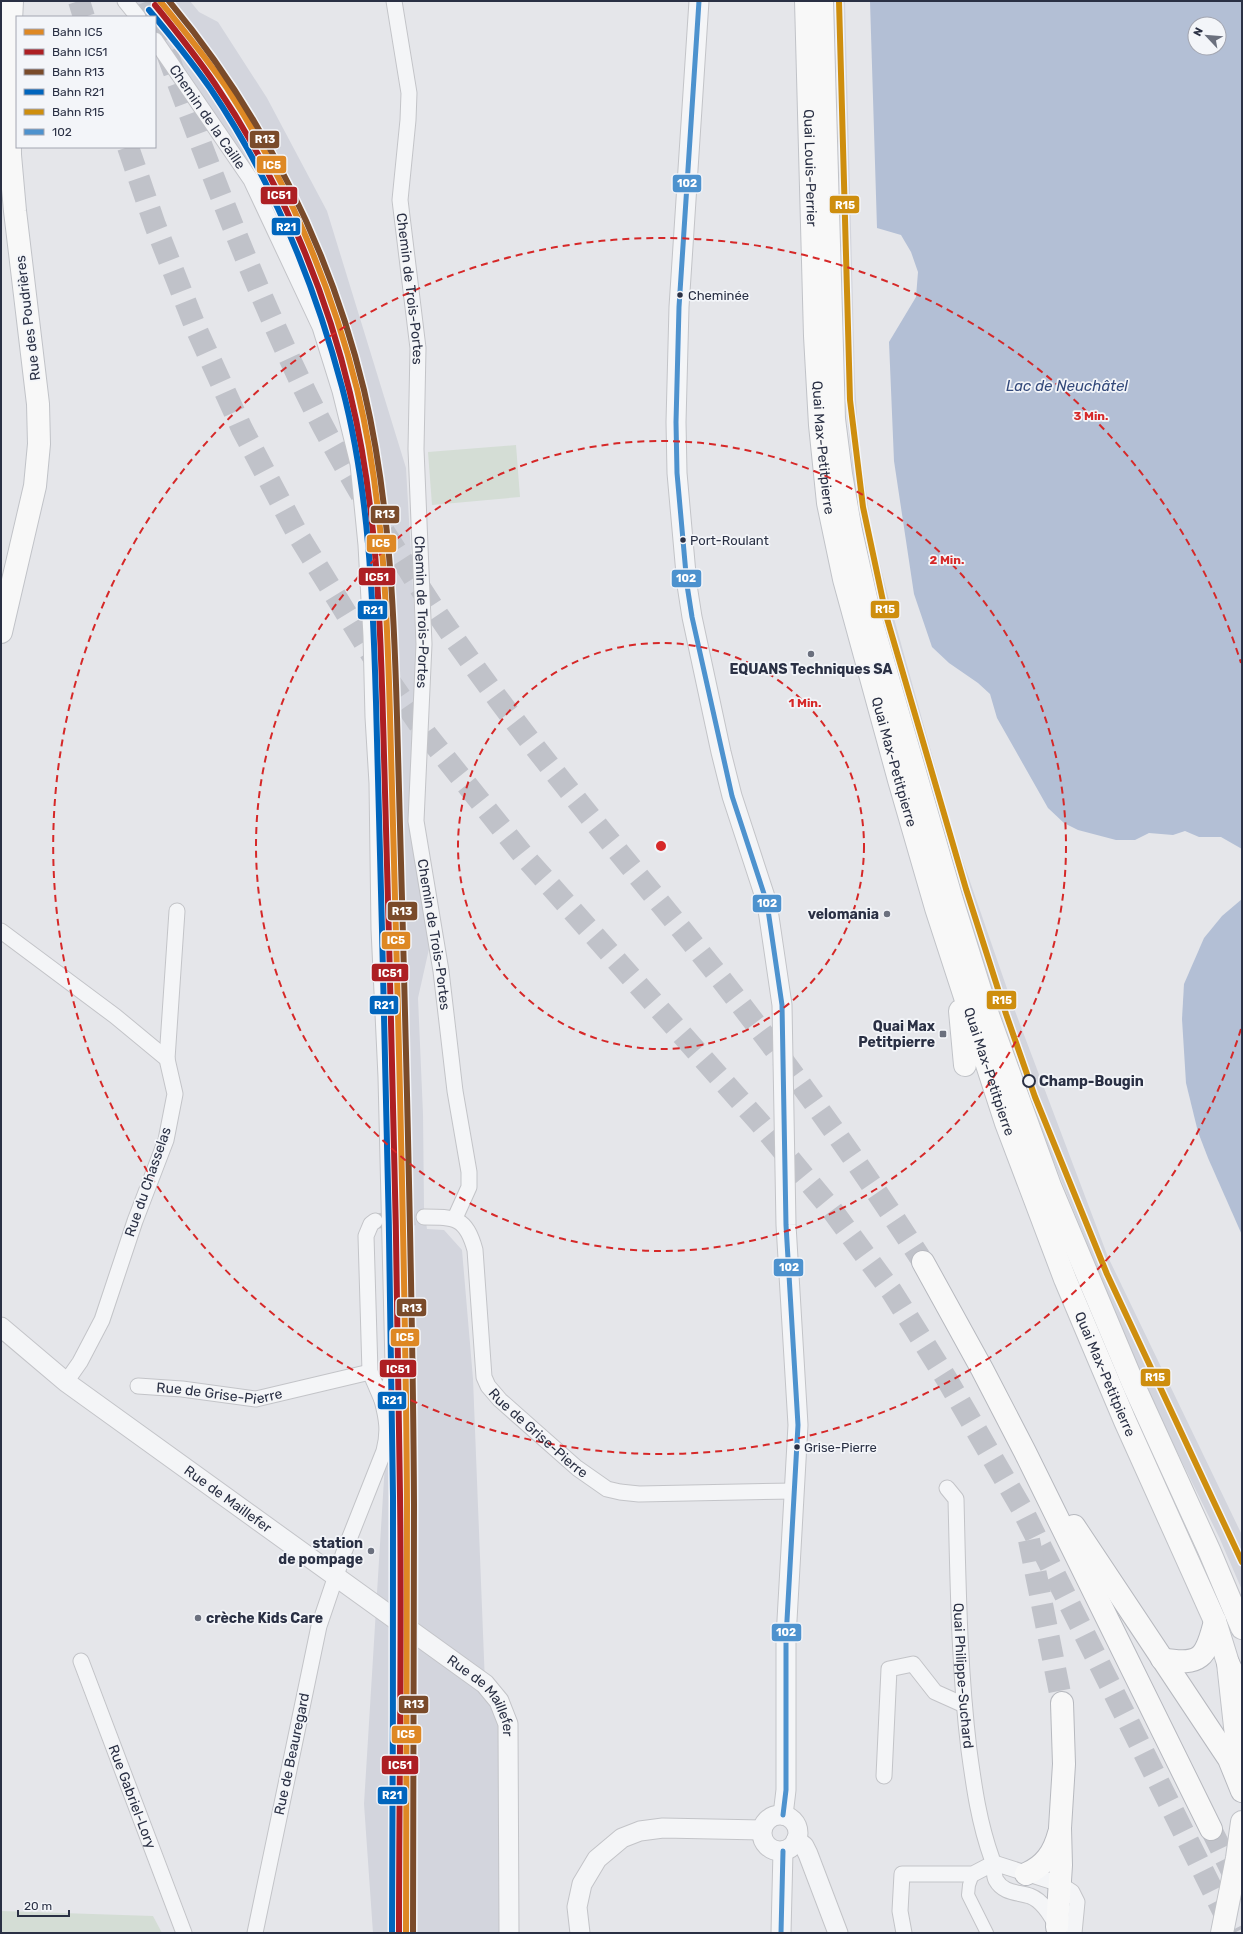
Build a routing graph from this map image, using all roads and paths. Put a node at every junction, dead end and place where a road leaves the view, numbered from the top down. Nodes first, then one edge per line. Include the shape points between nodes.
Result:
1 (12, 1) edge
2 (125, 1) edge
3 (394, 1) edge
4 (699, 1) edge
5 (806, 1) edge
6 (822, 1) edge
7 (137, 16) edge
8 (156, 41) edge
9 (815, 336) joint
10 (1, 632) edge
11 (177, 912) dead end
12 (1, 931) edge
13 (957, 972) junction
14 (166, 1059) junction
15 (965, 1065) dead end
16 (424, 1217) tunnel mouth
17 (455, 1218) junction
18 (375, 1222) dead end
19 (923, 1262) tunnel mouth
20 (1, 1327) edge
21 (370, 1372) junction
22 (66, 1382) junction
23 (138, 1386) dead end
24 (382, 1400) junction
25 (1025, 1452) junction
26 (947, 1488) dead end
27 (794, 1491) junction
28 (336, 1577) junction
29 (1215, 1621) junction
30 (1241, 1627) edge
31 (1162, 1659) junction
32 (82, 1661) dead end
33 (1228, 1663) junction
34 (1242, 1692) edge
35 (1062, 1702) tunnel mouth
36 (964, 1705) junction
37 (884, 1776) dead end
38 (1242, 1784) edge
39 (1242, 1791) edge
40 (783, 1815) junction
41 (1242, 1822) edge
42 (1060, 1828) junction
43 (1211, 1829) tunnel mouth
44 (762, 1830) junction
45 (790, 1845) junction
46 (994, 1863) junction
47 (973, 1874) junction
48 (1026, 1874) junction
49 (818, 1878) junction
50 (1060, 1884) junction
51 (1063, 1931) edge
52 (184, 1933) edge
53 (254, 1933) edge
54 (509, 1933) edge
55 (580, 1933) edge
56 (781, 1933) edge
57 (828, 1933) edge
58 (838, 1933) edge
59 (904, 1933) edge
60 (987, 1933) edge
61 (1222, 1933) edge

1 - 10 main road, Rue des Poudrières via 9,61 10,155 38,404 40,444 35,486
2 - 7 street
3 - 17 street, Chemin de Trois-Portes via 409,93 400,200 418,348 416,449 424,644 416,820 441,971 455,1091 469,1172 469,1187
4 - 27 street via 679,307 676,422 678,492 687,585 697,639 732,796 767,903 782,1006 786,1225 798,1425
5 - 9 main road, Quai Louis-Perrier
6 - 30 main road via 834,418 851,532 870,616 954,908 988,1016 1025,1118 1050,1186 1135,1388
8 - 24 street, Chemin de la Caille via 251,180 320,327 340,391 358,464 371,636 379,929 387,1092 393,1365 392,1378
9 - 13 main road, Quai Max-Petitpierre via 822,456 828,503 844,579 899,780
11 - 14 street, Rue du Chasselas
12 - 14 street via 115,1016
13 - 15 main road
13 - 29 main road, Quai Max-Petitpierre via 1006,1123 1065,1279 1125,1421
14 - 22 street, Rue du Chasselas via 175,1094 166,1140 135,1221 102,1320 80,1362
16 - 17 street
17 - 27 street, Rue de Grise-Pierre via 467,1229 475,1250 484,1377 488,1386 500,1400 576,1468 607,1488 620,1492 639,1494
18 - 21 street via 366,1236
19 - 25 main road
20 - 22 street, Rue de Maillefer
21 - 23 street, Rue de Grise-Pierre via 256,1399
21 - 24 street
22 - 28 street, Rue de Maillefer
24 - 28 street via 388,1436 384,1452
25 - 31 main road
25 - 43 main road
26 - 36 street, Quai Philippe-Suchard via 956,1499
27 - 40 street via 786,1638 786,1790
28 - 53 street, Rue de Beauregard via 319,1626
28 - 54 street, Rue de Maillefer via 485,1684 498,1701 508,1724
29 - 31 main road via 1210,1644 1200,1656 1190,1662
29 - 33 main road, Quai Max-Petitpierre
31 - 39 main road via 1229,1760
32 - 52 street, Rue Gabriel-Lory
33 - 34 main road
33 - 38 main road, Quai Max-Petitpierre
35 - 42 main road via 1064,1764
36 - 37 street via 935,1692 913,1664 889,1669
36 - 46 street, Quai Philippe-Suchard via 979,1818
40 - 44 street via 769,1818
40 - 45 street via 789,1817 797,1827
41 - 61 main road
42 - 48 main road via 1057,1842 1045,1862
42 - 50 main road
44 - 45 street via 764,1841 772,1849
44 - 55 street via 663,1828 640,1831 622,1838 597,1859 582,1884 577,1907
45 - 49 street via 804,1846
45 - 56 street
46 - 47 street
46 - 48 street
46 - 51 street, Quai Philippe-Suchard via 995,1879 1001,1887 1012,1893 1031,1896 1041,1903
47 - 59 street via 902,1874 900,1911
47 - 60 street via 968,1885 968,1895
48 - 50 street
49 - 57 street via 816,1892
49 - 58 street
50 - 51 main road

